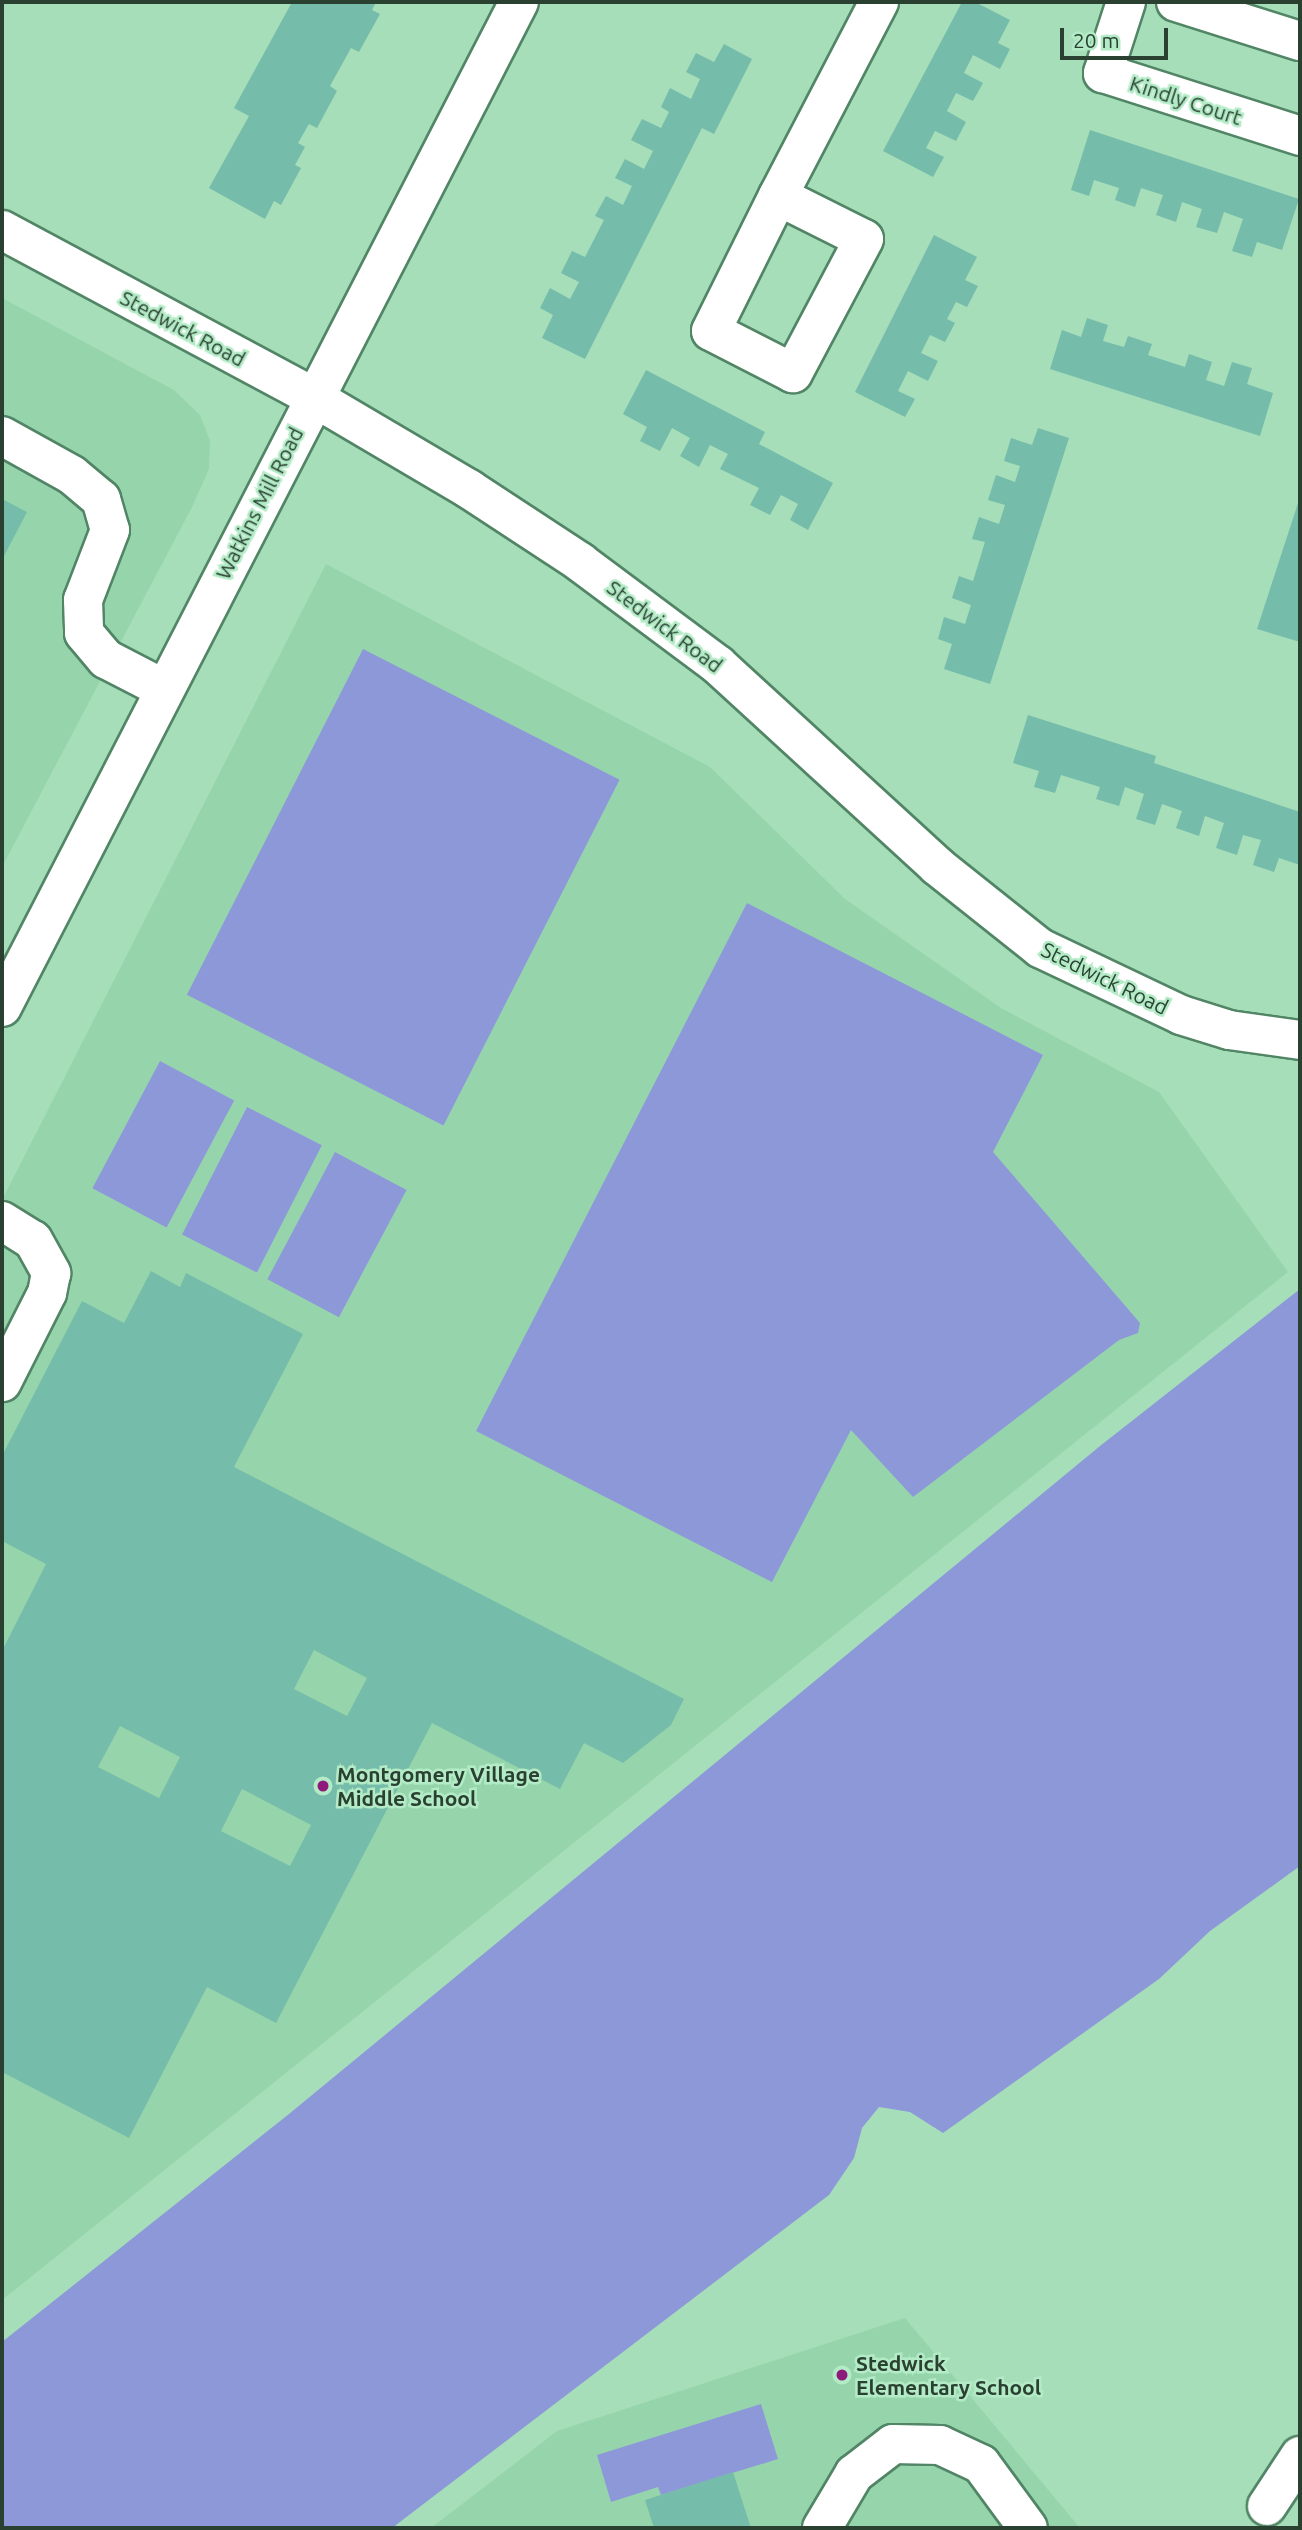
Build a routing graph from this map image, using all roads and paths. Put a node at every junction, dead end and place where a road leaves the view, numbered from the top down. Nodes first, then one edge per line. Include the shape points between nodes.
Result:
1 (519, 2) edge
2 (879, 2) edge
3 (1126, 2) edge
4 (1176, 2) edge
5 (1300, 41) edge
6 (1300, 136) edge
7 (778, 197) junction
8 (2, 230) edge
9 (313, 397) junction
10 (2, 436) edge
11 (164, 690) junction
12 (12, 960) edge
13 (2, 1007) edge
14 (1300, 1040) edge
15 (2, 1221) edge
16 (2, 1382) edge
17 (1300, 2456) edge
18 (1267, 2506) dead end
19 (821, 2528) edge
20 (1028, 2528) edge

1 - 9 street, Watkins Mill Road
2 - 7 street
3 - 6 street, Kindly Court via 1103,73
4 - 5 street
7 - 7 street via 711,331 793,373 864,239
8 - 9 street, Stedwick Road
9 - 11 street, Watkins Mill Road
9 - 14 street, Stedwick Road via 469,489 580,562 718,665 937,866 1040,948 1181,1015 1229,1030
10 - 11 street via 93,490 110,519 107,542 83,600 85,633 106,659
11 - 12 street, Watkins Mill Road
12 - 13 street, Watkins Mill Road
15 - 16 street via 33,1240 46,1256 51,1273 47,1293
17 - 18 street
19 - 20 street via 854,2474 893,2444 940,2445 981,2464

